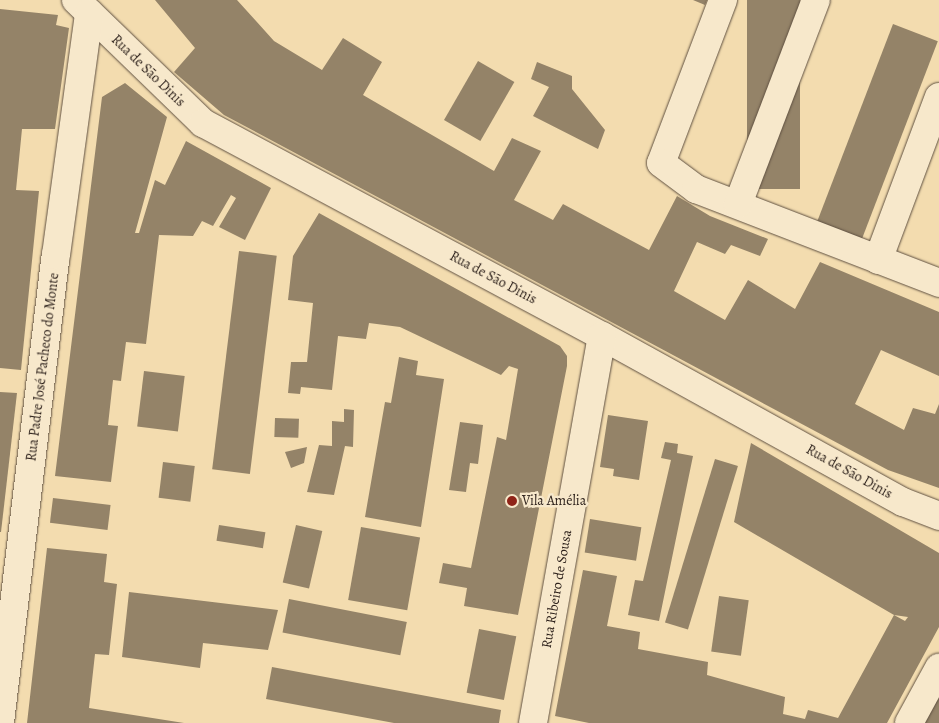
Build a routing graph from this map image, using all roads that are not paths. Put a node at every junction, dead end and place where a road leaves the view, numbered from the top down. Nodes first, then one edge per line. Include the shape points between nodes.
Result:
1 (723, 0) edge
2 (816, 0) edge
3 (83, 6) edge
4 (939, 97) edge
5 (738, 204) junction
6 (878, 260) junction
7 (939, 283) edge
8 (602, 336) junction
9 (939, 516) edge
10 (939, 668) edge
11 (0, 722) edge
12 (533, 723) edge
13 (909, 723) edge

1 - 5 street via 661,163 696,189
2 - 5 street
3 - 8 street, Rua de São Dinis via 203,123
3 - 11 street, Rua Padre José Pacheco do Monte
4 - 6 street
5 - 6 street
6 - 7 street
8 - 9 street, Rua de São Dinis via 903,502
8 - 12 street, Rua Ribeiro de Sousa
10 - 13 street

